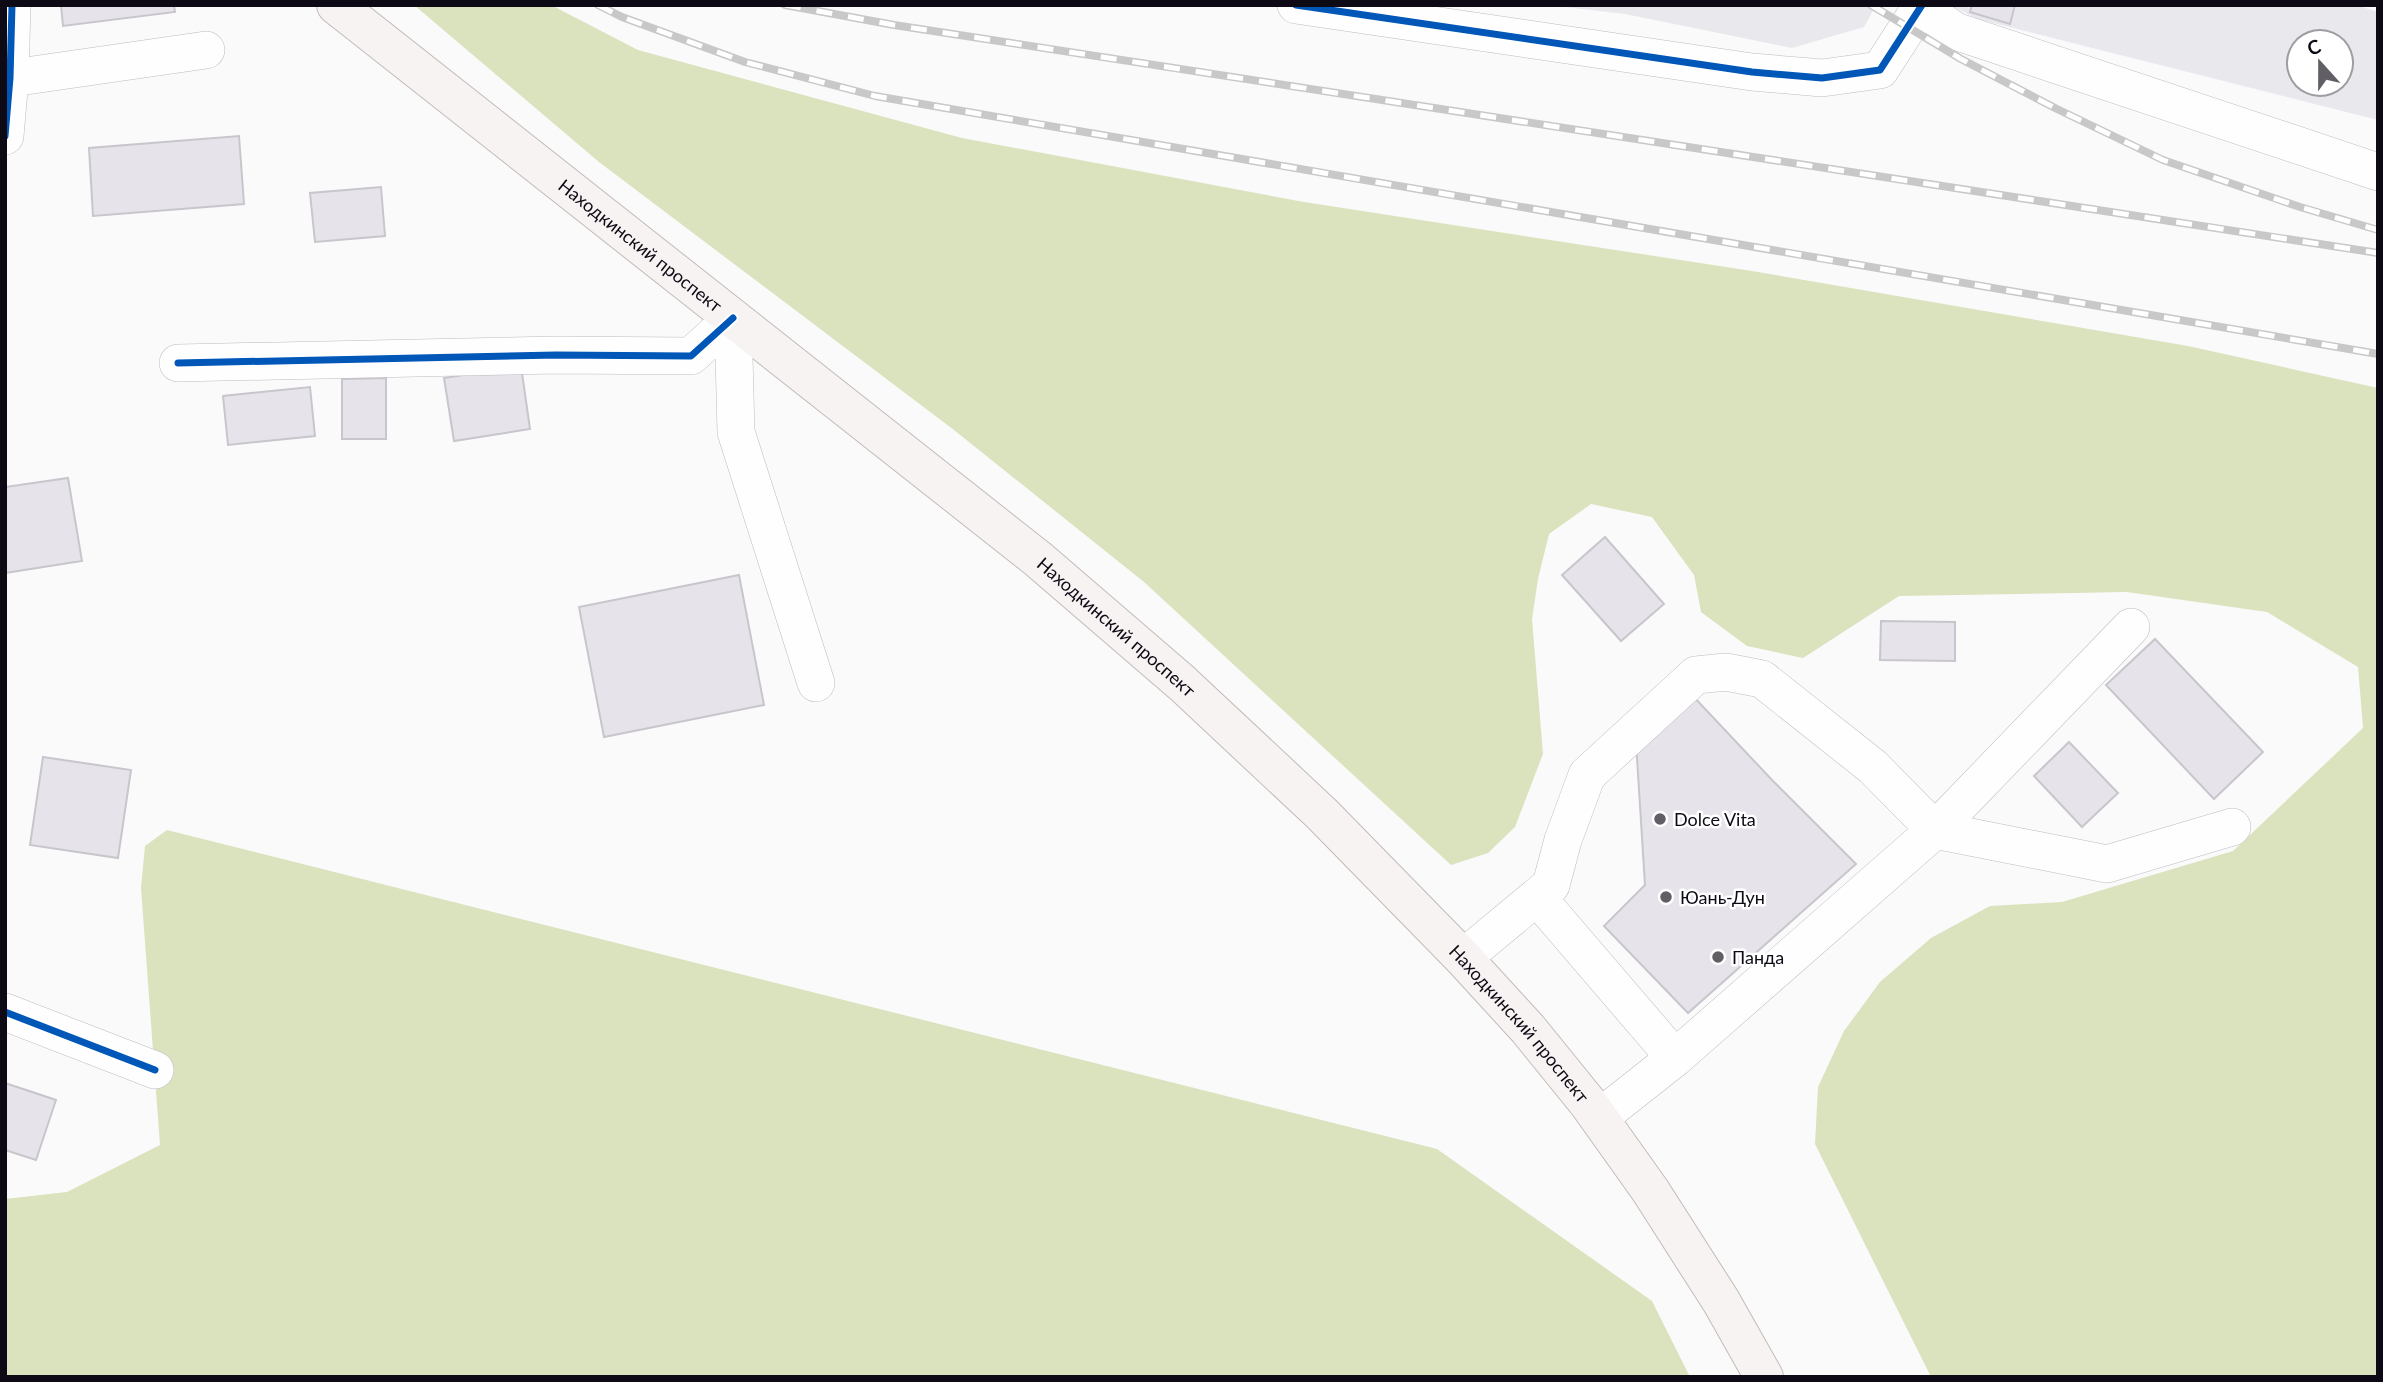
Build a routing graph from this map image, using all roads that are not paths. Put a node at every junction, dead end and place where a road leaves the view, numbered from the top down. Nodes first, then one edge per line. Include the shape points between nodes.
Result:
1 (12, 5) edge
2 (336, 5) edge
3 (1296, 5) edge
4 (1922, 6) edge
5 (206, 50) dead end
6 (8, 79) edge
7 (5, 136) edge
8 (2378, 172) edge
9 (733, 318) junction
10 (178, 363) dead end
11 (2131, 627) dead end
12 (816, 683) dead end
13 (2232, 827) dead end
14 (1935, 830) junction
15 (1537, 897) junction
16 (1463, 958) junction
17 (5, 1012) edge
18 (1675, 1058) junction
19 (155, 1070) dead end
20 (1599, 1118) junction
21 (1764, 1377) edge

1 - 6 street
2 - 9 main road, Находкинский проспект
3 - 4 street via 1822,78 1880,70
4 - 8 street via 1955,31
5 - 6 street
6 - 7 street
9 - 10 street via 691,356
9 - 12 street via 736,432
9 - 16 main road, Находкинский проспект via 1038,559 1182,683 1322,814
11 - 14 street
13 - 14 street via 2107,864
14 - 15 street via 1873,767 1762,679 1726,672 1696,675 1587,775 1551,885
14 - 18 street
15 - 16 street
15 - 18 street
16 - 20 main road, Находкинский проспект
17 - 19 street
18 - 20 street
20 - 21 main road, Находкинский проспект via 1721,1301

